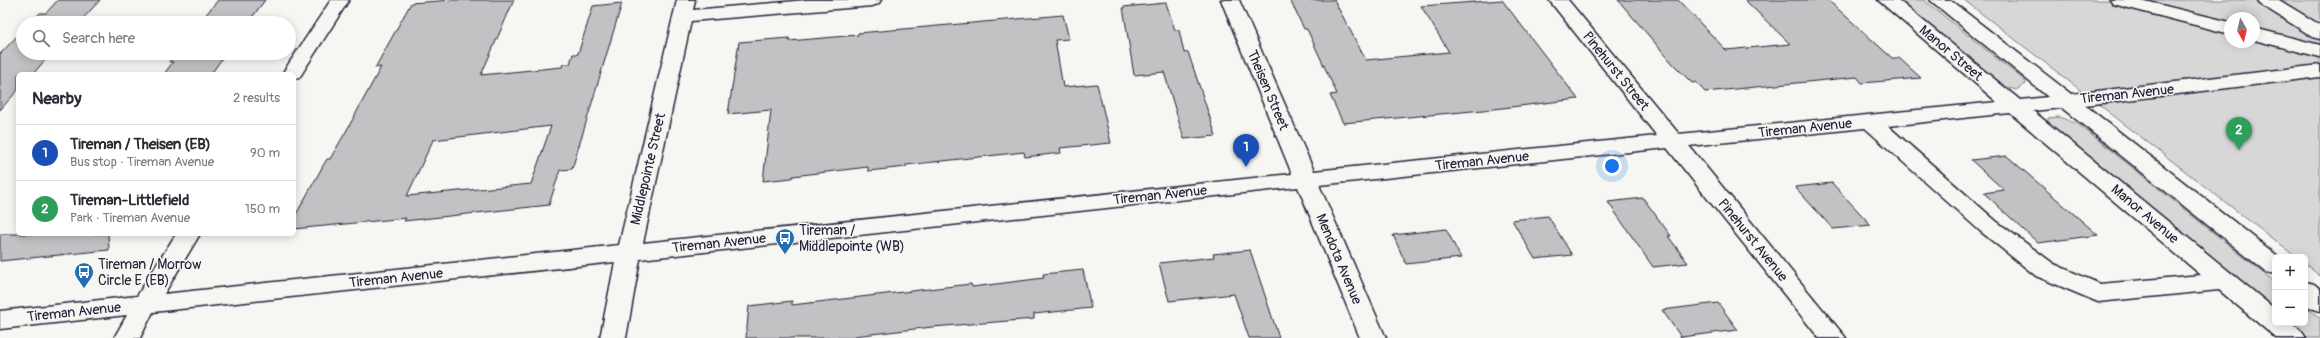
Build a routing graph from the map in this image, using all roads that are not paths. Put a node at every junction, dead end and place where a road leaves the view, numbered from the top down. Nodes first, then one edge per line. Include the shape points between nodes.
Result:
1 (340, 0) edge
2 (872, 0) edge
3 (1230, 0) edge
4 (1558, 0) edge
5 (1887, 0) edge
6 (1939, 0) edge
7 (2119, 0) edge
8 (2266, 0) edge
9 (684, 8) edge
10 (2224, 26) edge
11 (2320, 33) edge
12 (2260, 36) edge
13 (2320, 51) edge
14 (2320, 71) edge
15 (293, 72) edge
16 (2066, 101) junction
17 (2014, 106) junction
18 (1870, 121) junction
19 (1673, 142) junction
20 (1306, 180) junction
21 (187, 236) edge
22 (629, 253) junction
23 (2272, 264) edge
24 (2225, 281) junction
25 (2308, 292) edge
26 (2320, 302) edge
27 (144, 306) junction
28 (0, 320) edge
29 (2272, 320) edge
30 (2279, 326) edge
31 (127, 338) edge
32 (613, 338) edge
33 (1373, 338) edge
34 (1833, 338) edge
35 (2293, 338) edge

1 - 15 street
2 - 9 street
3 - 20 street, Theisen Street
4 - 19 street, Pinehurst Street
5 - 17 street, Manor Street
6 - 16 street
7 - 10 street
8 - 11 street
9 - 22 street, Middlepointe Street
12 - 13 street
14 - 16 street, Tireman Avenue
16 - 17 street, Tireman Avenue
16 - 23 street
17 - 18 street, Tireman Avenue
17 - 24 street, Manor Avenue
18 - 19 street, Tireman Avenue
18 - 24 street via 1988,226 2045,270 2098,293
19 - 20 street, Tireman Avenue
19 - 34 street, Pinehurst Avenue
20 - 22 street, Tireman Avenue
20 - 33 street, Mendota Avenue
21 - 27 street
22 - 27 street, Tireman Avenue
22 - 32 street, Middlepointe Street
24 - 29 street, Manor Avenue
25 - 26 street
27 - 28 street, Tireman Avenue
27 - 31 street
30 - 35 street, Manor Avenue

